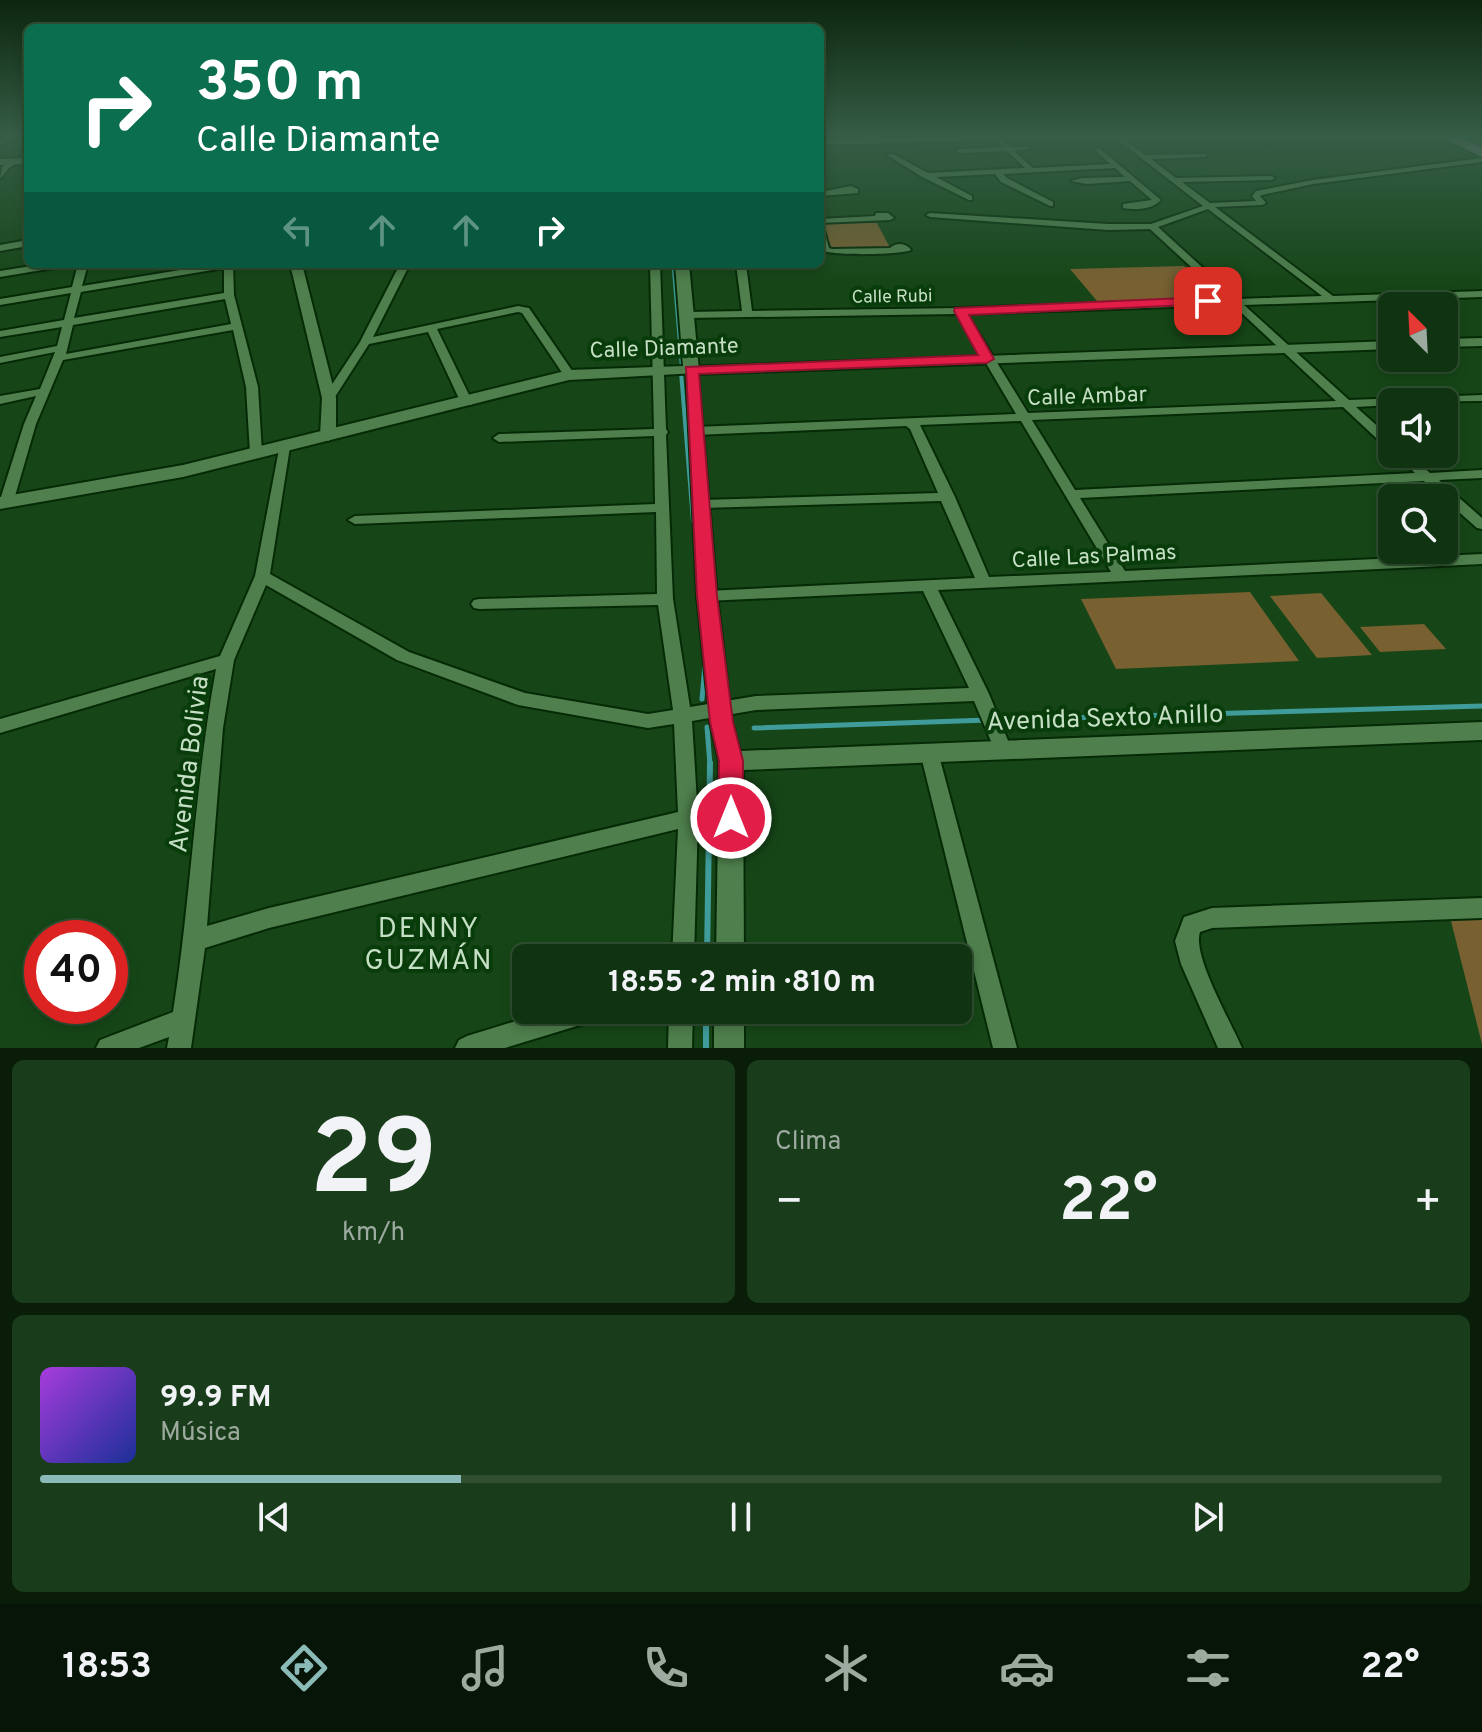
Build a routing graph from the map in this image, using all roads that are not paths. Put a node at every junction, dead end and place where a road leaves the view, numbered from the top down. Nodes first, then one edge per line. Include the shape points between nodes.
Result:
1 (946, 186) edge
2 (1015, 186) edge
3 (1140, 186) edge
4 (1183, 186) edge
5 (1294, 186) edge
6 (845, 191) dead end
7 (824, 194) edge
8 (969, 198) dead end
9 (1050, 204) dead end
10 (1138, 206) dead end
11 (1212, 208) junction
12 (930, 215) dead end
13 (878, 218) dead end
14 (824, 221) edge
15 (1152, 226) junction
16 (24, 244) edge
17 (824, 246) edge
18 (0, 248) edge
19 (895, 250) dead end
20 (36, 268) edge
21 (82, 268) edge
22 (204, 268) edge
23 (228, 268) edge
24 (297, 268) edge
25 (399, 268) edge
26 (656, 268) edge
27 (682, 268) edge
28 (741, 268) edge
29 (0, 274) edge
30 (78, 289) junction
31 (1482, 294) edge
32 (229, 295) junction
33 (1330, 298) junction
34 (1235, 300) junction
35 (0, 302) edge
36 (960, 311) junction
37 (747, 314) junction
38 (687, 315) junction
39 (70, 320) junction
40 (237, 326) junction
41 (432, 329) junction
42 (0, 334) edge
43 (365, 342) junction
44 (1482, 342) edge
45 (1458, 343) edge
46 (1378, 345) edge
47 (1282, 348) junction
48 (60, 353) junction
49 (987, 359) junction
50 (0, 360) edge
51 (678, 370) junction
52 (569, 375) junction
53 (46, 391) junction
54 (329, 398) junction
55 (1482, 398) edge
56 (0, 400) edge
57 (467, 403) junction
58 (1343, 404) junction
59 (1026, 417) junction
60 (909, 422) junction
61 (695, 431) junction
62 (662, 432) junction
63 (1378, 434) edge
64 (328, 436) junction
65 (499, 438) dead end
66 (284, 447) junction
67 (256, 453) junction
68 (1417, 468) edge
69 (1482, 474) edge
70 (1427, 477) junction
71 (1073, 494) junction
72 (948, 497) junction
73 (3, 503) edge
74 (701, 504) junction
75 (662, 508) junction
76 (355, 520) dead end
77 (1482, 525) edge
78 (1482, 559) edge
79 (1120, 575) junction
80 (262, 576) junction
81 (984, 582) junction
82 (928, 585) junction
83 (707, 596) junction
84 (665, 599) junction
85 (479, 604) dead end
86 (226, 660) junction
87 (983, 701) junction
88 (720, 708) junction
89 (683, 717) junction
90 (0, 726) edge
91 (1482, 731) edge
92 (998, 739) junction
93 (929, 752) junction
94 (731, 761) junction
95 (688, 818) junction
96 (1482, 908) edge
97 (195, 940) junction
98 (684, 944) edge
99 (730, 944) edge
100 (182, 1020) junction
101 (545, 1024) edge
102 (681, 1024) edge
103 (729, 1024) edge
104 (108, 1048) edge
105 (179, 1048) edge
106 (467, 1048) edge
107 (680, 1048) edge
108 (729, 1048) edge
109 (1005, 1048) edge
110 (1230, 1048) edge

1 - 8 street
2 - 9 street
3 - 10 street via 1157,200
4 - 11 street
5 - 11 street via 1256,194 1262,203
6 - 7 street
11 - 15 street
11 - 33 street
12 - 15 street
13 - 14 street
15 - 34 street
16 - 18 street
17 - 19 street via 831,252
20 - 29 street
21 - 30 street
22 - 30 street
23 - 32 street
24 - 54 street
25 - 43 street
26 - 51 street
27 - 38 main road
28 - 37 street
30 - 35 street
30 - 39 street
31 - 33 street, Calle Rubi
32 - 39 street
32 - 40 street
33 - 34 street, Calle Rubi
34 - 36 street, Calle Rubi
34 - 47 street
36 - 37 street, Calle Rubi
36 - 49 street
37 - 38 street, Calle Rubi
38 - 51 main road
39 - 42 street
39 - 48 street
40 - 48 street
40 - 67 street via 252,387
41 - 43 street
41 - 52 street via 525,310
41 - 57 street
43 - 54 street
44 - 45 street
46 - 47 street, Calle Diamante
47 - 49 street, Calle Diamante
47 - 58 street
48 - 50 street
48 - 53 street
49 - 51 street, Calle Diamante
49 - 59 street
51 - 52 main road, Calle Diamante
51 - 61 street
51 - 62 street
52 - 57 main road, Calle Diamante
53 - 56 street
53 - 73 street
54 - 64 street
55 - 58 street, Calle Ambar
57 - 64 main road, Calle Diamante
58 - 59 street, Calle Ambar
58 - 63 street
59 - 60 street, Calle Ambar
59 - 71 street
60 - 61 street, Calle Ambar
60 - 72 street
61 - 74 street
62 - 65 street
62 - 75 street
64 - 66 main road, Calle Diamante
66 - 67 main road, Calle Diamante
66 - 80 street, Avenida Bolivia
67 - 73 main road, Calle Diamante
68 - 70 street
69 - 70 street
70 - 71 street
70 - 77 street
71 - 79 street
72 - 74 street
72 - 81 street
74 - 83 street
75 - 76 street
75 - 84 street
78 - 79 street, Calle Las Palmas
79 - 81 street, Calle Las Palmas
80 - 86 street, Avenida Bolivia
80 - 89 street via 403,656 524,700 648,721
81 - 82 street, Calle Las Palmas
82 - 83 street, Calle Las Palmas
82 - 87 street
83 - 88 street
84 - 85 street
84 - 89 street
86 - 90 street
86 - 97 street, Avenida Bolivia via 214,728
87 - 88 street via 756,703
87 - 92 street
88 - 89 street
88 - 94 street
89 - 95 street
91 - 92 street, Avenida Sexto Anillo
92 - 93 street, Avenida Sexto Anillo
93 - 94 street, Avenida Sexto Anillo
93 - 109 street
94 - 99 street
95 - 97 street
95 - 98 street
96 - 110 street via 1212,918 1192,924 1186,941 1192,964
97 - 100 street, Avenida Bolivia
100 - 104 street
100 - 105 street, Avenida Bolivia
101 - 106 street
102 - 107 street
103 - 108 street

